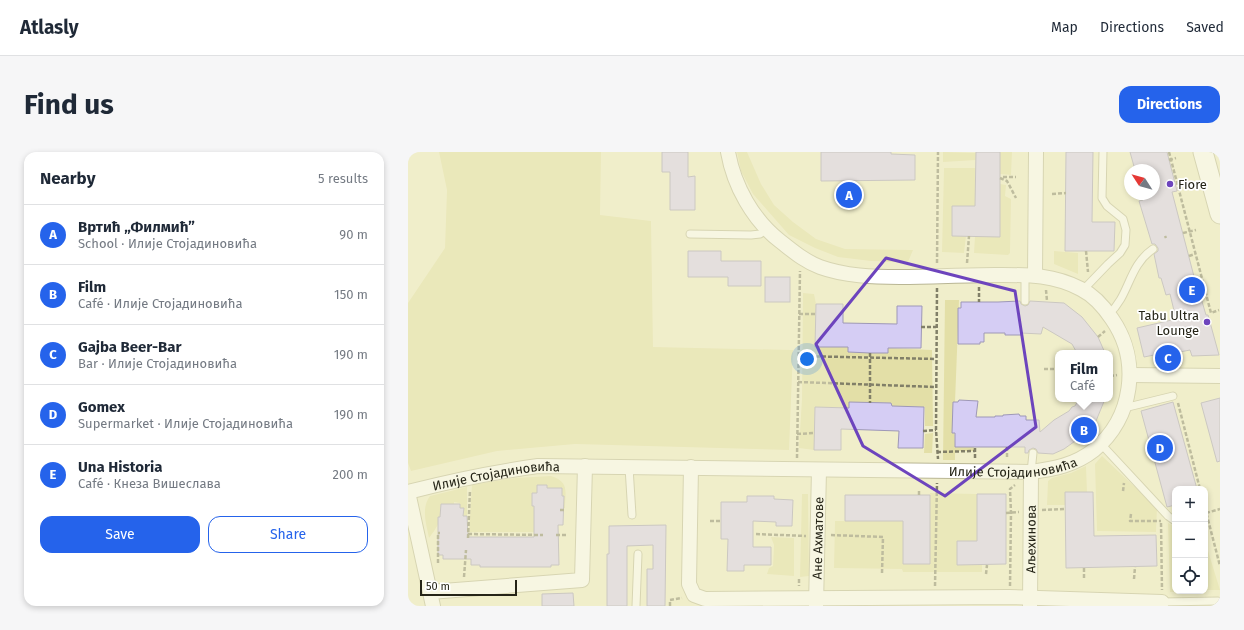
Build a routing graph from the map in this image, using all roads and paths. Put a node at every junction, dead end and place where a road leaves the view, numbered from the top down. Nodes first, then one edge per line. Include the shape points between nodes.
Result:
1 (728, 152) edge
2 (938, 152) edge
3 (1036, 152) edge
4 (1102, 152) edge
5 (1169, 152) edge
6 (1203, 152) edge
7 (1176, 158) dead end
8 (1170, 160) junction
9 (1016, 177) dead end
10 (1066, 193) dead end
11 (1052, 194) dead end
12 (1016, 198) dead end
13 (1220, 214) edge
14 (766, 229) junction
15 (1196, 230) dead end
16 (1189, 232) junction
17 (1183, 233) dead end
18 (690, 234) dead end
19 (969, 236) dead end
20 (1153, 249) dead end
21 (1086, 251) dead end
22 (1195, 254) junction
23 (967, 255) dead end
24 (1189, 256) dead end
25 (800, 257) junction
26 (937, 267) dead end
27 (1030, 275) junction
28 (1046, 287) dead end
29 (1086, 287) junction
30 (937, 290) dead end
31 (1025, 301) dead end
32 (1047, 301) dead end
33 (1219, 310) dead end
34 (799, 314) junction
35 (816, 314) dead end
36 (1109, 314) junction
37 (921, 327) dead end
38 (936, 327) junction
39 (1106, 331) dead end
40 (1098, 337) dead end
41 (870, 353) dead end
42 (798, 356) junction
43 (870, 358) junction
44 (936, 359) junction
45 (1055, 369) edge
46 (1044, 370) dead end
47 (1124, 375) junction
48 (1113, 376) edge
49 (1220, 376) edge
50 (798, 382) junction
51 (870, 385) junction
52 (936, 387) junction
53 (1175, 399) joint
54 (870, 403) dead end
55 (1124, 408) junction
56 (936, 430) junction
57 (923, 431) dead end
58 (815, 433) dead end
59 (797, 434) junction
60 (1188, 440) junction
61 (1184, 441) dead end
62 (1101, 444) junction
63 (975, 451) dead end
64 (937, 452) junction
65 (1033, 453) dead end
66 (938, 462) dead end
67 (585, 466) junction
68 (629, 467) junction
69 (691, 467) junction
70 (797, 470) junction
71 (819, 470) junction
72 (1031, 472) junction
73 (938, 476) dead end
74 (1199, 486) edge
75 (470, 488) dead end
76 (919, 488) dead end
77 (1010, 489) dead end
78 (408, 492) edge
79 (919, 495) dead end
80 (1161, 508) junction
81 (1066, 509) dead end
82 (1220, 509) edge
83 (560, 510) dead end
84 (566, 510) dead end
85 (1053, 510) dead end
86 (1208, 512) edge
87 (1131, 514) dead end
88 (632, 515) dead end
89 (1172, 518) edge
90 (1208, 520) edge
91 (710, 521) dead end
92 (721, 521) dead end
93 (1161, 521) junction
94 (440, 532) dead end
95 (756, 534) dead end
96 (831, 534) dead end
97 (543, 535) dead end
98 (556, 535) dead end
99 (566, 535) dead end
100 (816, 536) junction
101 (437, 546) dead end
102 (930, 549) dead end
103 (935, 549) junction
104 (466, 550) dead end
105 (638, 554) dead end
106 (987, 564) dead end
107 (1220, 566) edge
108 (1135, 567) dead end
109 (1084, 568) dead end
110 (882, 573) dead end
111 (986, 574) dead end
112 (1084, 578) dead end
113 (1134, 579) dead end
114 (463, 589) junction
115 (430, 592) junction
116 (1009, 597) junction
117 (935, 598) junction
118 (670, 600) dead end
119 (1218, 601) dead end
120 (816, 602) edge
121 (1030, 602) edge
122 (1162, 602) junction
123 (432, 606) edge
124 (636, 606) edge
125 (670, 606) edge

1 - 14 street, Илије Стојадиновића via 746,201
2 - 26 path
3 - 27 street
4 - 29 lane via 1102,198 1107,206 1123,219 1126,230 1125,245
5 - 8 path
6 - 13 main road
7 - 8 path
8 - 16 path
9 - 12 path via 1000,178 1007,181
10 - 11 path
14 - 18 lane via 751,236
14 - 25 street, Илије Стојадиновића
15 - 16 path
16 - 17 path
16 - 22 path
19 - 23 path
20 - 36 lane via 1139,261 1121,300
21 - 29 path
22 - 24 path
22 - 33 path via 1210,313
25 - 27 street, Илије Стојадиновића via 843,273 870,276
25 - 34 path
27 - 29 street, Илије Стојадиновића
27 - 31 lane
28 - 32 path
29 - 36 street, Илије Стојадиновића
30 - 38 path
34 - 35 path
34 - 42 path
36 - 47 street, Илије Стојадиновића via 1120,332 1127,352
37 - 38 path
38 - 44 path
39 - 40 path
41 - 43 path
42 - 43 path
42 - 50 path
43 - 44 path
43 - 51 path
44 - 52 path
45 - 46 path
47 - 48 path
47 - 49 street
47 - 55 street, Илије Стојадиновића via 1129,391
50 - 51 path
50 - 59 path
51 - 52 path
51 - 54 path
52 - 56 path
53 - 55 lane
53 - 60 path
55 - 62 street, Илије Стојадиновића via 1117,423
56 - 57 path
56 - 64 path
58 - 59 path
59 - 70 path
60 - 61 path
60 - 74 path
62 - 72 street, Илије Стојадиновића via 1072,464
62 - 80 lane
63 - 64 path
64 - 66 path
65 - 72 lane
67 - 68 street, Илије Стојадиновића
67 - 78 street, Илије Стојадиновића via 538,466 504,470
67 - 114 street via 582,580
68 - 69 street, Илије Стојадиновића
68 - 88 lane
69 - 70 street, Илије Стојадиновића
69 - 120 street via 689,584 694,595 704,599
70 - 71 street, Илије Стојадиновића
71 - 72 street, Илије Стојадиновића
71 - 100 street, Ане Ахматове
72 - 121 street, Аљехинова
73 - 103 path
75 - 97 path via 468,536
76 - 79 path
77 - 116 path
78 - 115 street
80 - 89 lane
80 - 93 path
81 - 85 path
82 - 86 path
83 - 84 path
87 - 93 path via 1130,520
90 - 107 path
91 - 92 path
93 - 122 path
94 - 101 path
95 - 100 path
96 - 110 path via 883,537
98 - 99 path
100 - 120 street, Ане Ахматове
102 - 103 path
103 - 117 path
104 - 114 path
105 - 124 lane
106 - 111 path
108 - 113 path
109 - 112 path
114 - 115 street
115 - 123 street
116 - 117 street
116 - 121 street
117 - 120 street
118 - 125 path
119 - 122 lane
121 - 122 street

